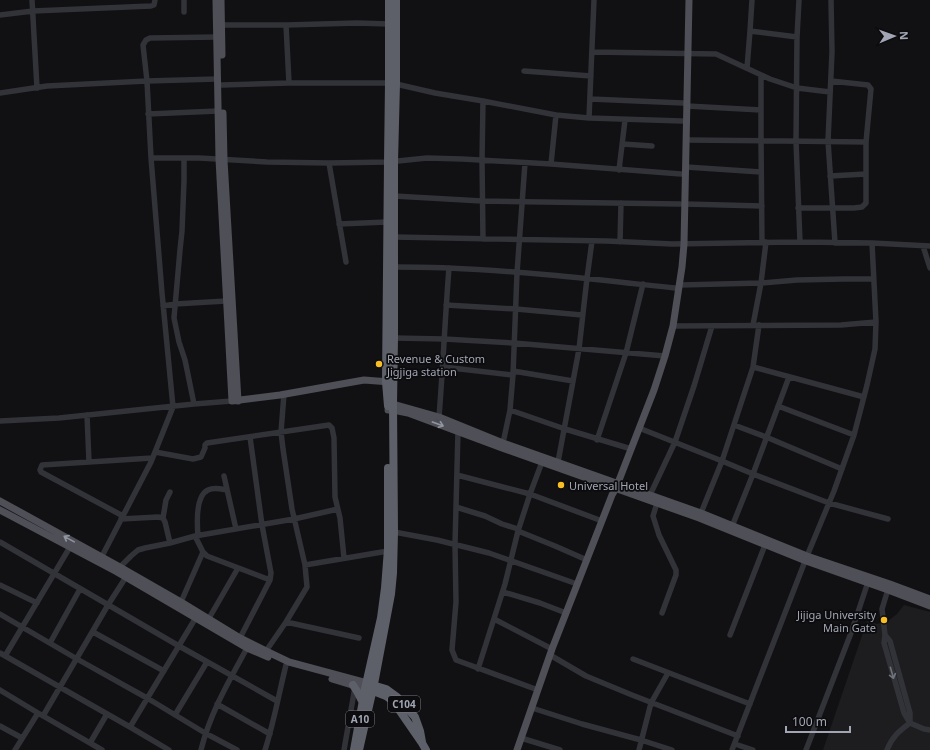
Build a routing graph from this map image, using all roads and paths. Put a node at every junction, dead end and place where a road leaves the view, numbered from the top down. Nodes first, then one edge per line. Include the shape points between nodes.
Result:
1 (32, 0) edge
2 (127, 0) edge
3 (155, 0) edge
4 (184, 0) edge
5 (216, 0) edge
6 (221, 0) edge
7 (389, 0) edge
8 (396, 0) edge
9 (594, 0) edge
10 (685, 0) edge
11 (689, 0) edge
12 (752, 0) edge
13 (799, 0) edge
14 (831, 0) edge
15 (128, 7) junction
16 (33, 11) junction
17 (184, 12) dead end
18 (0, 15) edge
19 (389, 24) junction
20 (222, 25) junction
21 (286, 25) junction
22 (750, 31) junction
23 (217, 36) junction
24 (797, 36) junction
25 (592, 52) junction
26 (686, 53) junction
27 (747, 68) junction
28 (524, 71) dead end
29 (761, 75) junction
30 (591, 76) junction
31 (147, 81) junction
32 (831, 81) junction
33 (220, 82) junction
34 (289, 83) junction
35 (393, 84) junction
36 (37, 88) junction
37 (797, 88) junction
38 (830, 92) junction
39 (0, 93) edge
40 (590, 99) junction
41 (483, 101) junction
42 (685, 105) junction
43 (761, 110) junction
44 (218, 111) junction
45 (148, 114) junction
46 (556, 115) junction
47 (589, 118) junction
48 (626, 120) junction
49 (682, 121) junction
50 (686, 140) junction
51 (760, 141) junction
52 (796, 141) junction
53 (828, 141) junction
54 (866, 142) junction
55 (622, 144) junction
56 (652, 146) dead end
57 (151, 158) junction
58 (184, 158) junction
59 (222, 159) junction
60 (482, 160) junction
61 (391, 162) junction
62 (525, 162) junction
63 (329, 163) junction
64 (551, 164) junction
65 (686, 167) junction
66 (620, 170) junction
67 (761, 172) junction
68 (681, 174) junction
69 (866, 174) junction
70 (830, 176) junction
71 (394, 196) junction
72 (482, 201) junction
73 (522, 202) junction
74 (621, 203) junction
75 (683, 204) junction
76 (762, 206) junction
77 (798, 208) junction
78 (832, 208) junction
79 (387, 222) junction
80 (339, 224) junction
81 (394, 237) junction
82 (483, 239) junction
83 (520, 240) junction
84 (592, 241) junction
85 (620, 242) junction
86 (764, 242) junction
87 (800, 242) junction
88 (835, 243) junction
89 (872, 243) junction
90 (681, 244) junction
91 (923, 246) junction
92 (930, 246) edge
93 (346, 262) dead end
94 (394, 267) junction
95 (449, 268) junction
96 (930, 268) edge
97 (517, 273) junction
98 (587, 278) junction
99 (873, 279) junction
100 (761, 283) junction
101 (643, 284) junction
102 (677, 287) junction
103 (226, 301) junction
104 (175, 304) junction
105 (446, 305) junction
106 (163, 306) junction
107 (516, 309) junction
108 (582, 315) junction
109 (876, 322) junction
110 (756, 325) junction
111 (673, 326) junction
112 (712, 326) junction
113 (394, 338) junction
114 (444, 338) junction
115 (514, 343) junction
116 (579, 349) junction
117 (626, 353) junction
118 (663, 356) junction
119 (443, 367) junction
120 (753, 368) junction
121 (513, 373) junction
122 (789, 376) junction
123 (573, 381) junction
124 (390, 382) junction
125 (284, 394) junction
126 (864, 397) junction
127 (235, 401) junction
128 (194, 404) junction
129 (173, 406) junction
130 (778, 406) junction
131 (390, 407) junction
132 (510, 410) junction
133 (87, 415) junction
134 (439, 417) junction
135 (0, 422) edge
136 (734, 425) junction
137 (639, 428) junction
138 (564, 429) junction
139 (458, 431) junction
140 (281, 432) junction
141 (854, 435) junction
142 (250, 437) junction
143 (766, 437) junction
144 (597, 440) junction
145 (503, 442) junction
146 (675, 442) junction
147 (628, 448) junction
148 (155, 452) junction
149 (152, 458) junction
150 (722, 461) junction
151 (89, 462) junction
152 (542, 462) junction
153 (558, 462) junction
154 (842, 469) junction
155 (753, 474) junction
156 (224, 476) dead end
157 (457, 476) junction
158 (616, 485) junction
159 (227, 490) junction
160 (170, 492) dead end
161 (530, 494) junction
162 (650, 495) junction
163 (0, 501) edge
164 (657, 503) junction
165 (829, 503) junction
166 (456, 507) junction
167 (0, 510) edge
168 (338, 510) junction
169 (701, 513) junction
170 (122, 518) junction
171 (163, 518) junction
172 (294, 519) junction
173 (888, 519) dead end
174 (602, 521) junction
175 (262, 525) junction
176 (731, 528) junction
177 (236, 529) junction
178 (518, 530) junction
179 (394, 532) junction
180 (197, 536) junction
181 (0, 542) edge
182 (170, 543) junction
183 (455, 545) junction
184 (765, 545) junction
185 (70, 547) junction
186 (388, 551) junction
187 (203, 552) junction
188 (344, 558) junction
189 (807, 558) junction
190 (101, 560) junction
191 (511, 560) junction
192 (587, 560) junction
193 (304, 564) junction
194 (120, 567) junction
195 (238, 568) junction
196 (54, 574) junction
197 (126, 577) junction
198 (270, 580) junction
199 (868, 582) junction
200 (577, 584) junction
201 (0, 585) edge
202 (889, 587) junction
203 (80, 589) junction
204 (503, 592) junction
205 (930, 599) edge
206 (181, 602) junction
207 (37, 603) junction
208 (108, 605) junction
209 (930, 606) edge
210 (566, 613) junction
211 (0, 614) edge
212 (662, 614) dead end
213 (195, 619) junction
214 (494, 619) junction
215 (208, 620) junction
216 (286, 622) junction
217 (23, 626) junction
218 (93, 632) junction
219 (730, 635) dead end
220 (240, 638) junction
221 (359, 638) dead end
222 (50, 643) junction
223 (179, 646) junction
224 (247, 648) junction
225 (266, 652) junction
226 (551, 652) junction
227 (3, 654) edge
228 (633, 658) dead end
229 (77, 659) junction
230 (207, 662) junction
231 (286, 665) junction
232 (478, 669) junction
233 (164, 671) junction
234 (668, 673) junction
235 (232, 676) junction
236 (354, 686) junction
237 (61, 687) junction
238 (370, 687) junction
239 (0, 690) edge
240 (538, 690) junction
241 (147, 698) junction
242 (277, 701) junction
243 (363, 703) junction
244 (652, 703) junction
245 (217, 704) junction
246 (750, 704) junction
247 (532, 708) junction
248 (38, 713) junction
249 (107, 714) junction
250 (176, 715) junction
251 (43, 716) junction
252 (910, 723) junction
253 (0, 726) edge
254 (130, 726) junction
255 (930, 730) edge
256 (206, 733) junction
257 (270, 734) junction
258 (738, 736) junction
259 (22, 738) junction
260 (522, 738) junction
261 (641, 740) junction
262 (90, 743) junction
263 (735, 744) junction
264 (424, 746) edge
265 (160, 748) edge
266 (15, 750) edge
267 (102, 750) edge
268 (169, 750) edge
269 (201, 750) edge
270 (237, 750) edge
271 (265, 750) edge
272 (344, 750) edge
273 (354, 750) edge
274 (359, 750) edge
275 (517, 750) edge
276 (560, 750) edge
277 (639, 750) edge
278 (672, 750) edge
279 (732, 750) edge
280 (754, 750) edge
281 (806, 750) edge
282 (887, 750) edge

1 - 16 street
2 - 15 street
3 - 15 street via 154,5
4 - 17 street
5 - 23 main road
6 - 20 main road
7 - 19 highway, A10
8 - 35 highway, A10
9 - 25 street
10 - 26 main road
11 - 26 main road
12 - 22 street
13 - 24 street
14 - 32 street
15 - 16 street
16 - 18 street
16 - 36 street
19 - 21 street
19 - 35 highway, A10
20 - 21 street
20 - 33 main road
21 - 34 street
22 - 24 street
22 - 27 street
23 - 31 street via 146,40 143,45
23 - 33 main road
24 - 37 street
25 - 26 street
25 - 30 street
26 - 27 street via 716,54
26 - 42 main road
27 - 29 street
28 - 30 street
29 - 37 street
29 - 43 street
30 - 40 street
31 - 33 street
31 - 36 street
31 - 45 street
32 - 38 street
32 - 54 street via 870,86
33 - 34 street
33 - 44 main road
33 - 59 main road
34 - 35 street
35 - 41 street
35 - 61 highway, A10
36 - 39 street
37 - 38 street
37 - 52 street
38 - 53 street
40 - 42 street
40 - 47 street
41 - 46 street
41 - 60 street
42 - 43 street
42 - 49 main road
42 - 50 main road
43 - 51 street
44 - 45 street
44 - 59 main road
45 - 57 street
46 - 47 street
46 - 64 street
47 - 48 street
48 - 49 street
48 - 55 street
49 - 68 main road
50 - 51 street
50 - 65 main road
51 - 52 street
51 - 67 street
52 - 53 street
52 - 77 street
53 - 54 street
53 - 70 street
54 - 69 street
55 - 56 street
55 - 66 street
57 - 58 street
57 - 106 street
58 - 59 street
58 - 104 street via 182,231
59 - 63 street
59 - 103 main road
59 - 127 main road
60 - 61 street via 427,158
60 - 62 street
60 - 72 street
61 - 63 street
61 - 71 highway, A10
61 - 79 highway, A10
62 - 64 street
62 - 73 street
63 - 80 street
64 - 66 street
65 - 67 street
65 - 75 main road
66 - 68 street
67 - 76 street
68 - 75 main road
69 - 70 street
69 - 78 street via 866,203 862,207
70 - 78 street
71 - 72 street
71 - 81 highway, A10
72 - 73 street
72 - 82 street
73 - 74 street
73 - 83 street
74 - 75 street
74 - 85 street
75 - 76 street
75 - 90 main road
76 - 86 street
77 - 78 street
77 - 87 street
78 - 88 street
79 - 80 street
79 - 124 highway, A10
80 - 93 street
81 - 82 street
81 - 94 highway, A10
82 - 83 street
83 - 84 street
83 - 97 street
84 - 85 street
84 - 98 street
85 - 90 street
86 - 87 street
86 - 90 street
86 - 100 street
87 - 88 street
88 - 89 street
89 - 91 street
89 - 99 street
90 - 102 main road
91 - 92 street
91 - 96 street
94 - 95 street
94 - 113 highway, A10
95 - 97 street
95 - 105 street
97 - 98 street
97 - 107 street
98 - 101 street
98 - 108 street
99 - 100 street via 844,278
99 - 109 street
100 - 102 street
100 - 110 street
101 - 102 street
101 - 117 street
102 - 111 main road
102 - 118 main road
103 - 104 street
103 - 127 main road
104 - 106 street
104 - 128 street via 174,318
105 - 107 street
105 - 114 street
106 - 129 street
107 - 108 street
107 - 115 street
108 - 116 street
109 - 110 street via 841,325
109 - 126 street via 875,349
110 - 112 street
110 - 120 street
111 - 112 street
111 - 118 main road
112 - 146 street
113 - 114 street
113 - 124 highway, A10
114 - 115 street
114 - 119 street
115 - 116 street
115 - 121 street
116 - 117 street
116 - 123 street
117 - 118 street
117 - 144 street
118 - 137 main road via 654,390
118 - 147 main road
119 - 121 street
119 - 134 street
120 - 122 street
120 - 136 street
121 - 123 street
121 - 132 street
122 - 126 street
122 - 130 street
123 - 138 street
124 - 125 main road via 364,380
124 - 131 highway, A10
125 - 127 main road
125 - 140 street
126 - 141 street
127 - 128 street
128 - 129 street
129 - 133 street
129 - 148 street
130 - 141 street
130 - 143 street
131 - 134 main road
131 -> 139 main road
131 - 179 highway, A10
131 - 186 highway, A10
132 - 138 street
132 - 145 street
133 - 135 street
133 - 151 street
134 - 145 main road
136 - 143 street
136 - 150 street
137 - 146 street
137 - 158 main road
138 - 144 street
138 - 153 street
139 - 152 main road
139 - 157 street
140 - 142 street
140 - 168 street via 329,425 332,428 335,497
140 - 172 street
141 - 154 street
142 - 148 street via 208,443 201,457 193,459
142 - 175 street
143 - 154 street
143 - 155 street
144 - 147 street
145 - 153 main road
146 - 150 street
146 - 162 street
147 - 158 main road
148 - 149 street
149 - 151 street
149 - 170 street
150 - 155 street
150 - 169 street
151 - 170 street via 42,466 40,470
152 - 158 main road
152 - 161 street
153 - 158 main road
154 - 165 street
155 - 165 street
155 - 176 street
156 - 159 street
157 - 161 street
157 - 166 street
158 - 162 main road
158 - 164 main road
158 - 174 main road
159 - 177 street
159 - 180 street via 208,490 203,494 198,506
160 - 171 street
161 - 174 street
161 - 178 street
162 - 169 main road
190 -> 163 main road
164 - 176 main road
164 - 212 street via 653,516 676,570
165 - 173 street
165 - 189 street
166 - 178 street
166 - 183 street
167 - 185 main road
168 - 172 street
168 - 188 street
169 - 176 main road
170 - 171 street
170 - 190 street
171 - 182 street
172 - 175 street
172 - 193 street
174 - 192 main road
175 - 177 street
175 - 198 street
176 - 184 main road
176 - 189 main road
177 - 180 street
178 - 191 street
178 - 192 street
179 - 183 street
179 - 238 highway, A10 via 391,594
180 - 182 street
180 - 187 street
181 - 196 street
182 - 194 street via 138,550
183 - 191 street
183 - 232 street via 456,602 452,650 456,660
184 - 189 main road
184 - 219 street
185 - 190 main road
185 - 196 street
186 - 188 street
186 - 238 highway, A10
187 - 195 street
187 - 206 street
188 - 193 street
189 - 199 main road
189 - 202 main road
189 - 246 street
190 - 194 main road
190 - 197 main road
191 - 200 street
191 - 204 street
192 - 200 main road
193 - 216 street via 307,587
194 - 206 main road
195 - 198 street
195 - 215 street
196 - 203 street
196 - 207 street
197 - 208 street
197 - 213 main road
198 - 220 street
199 - 202 main road
199 - 281 street
200 - 210 main road
201 - 207 street
202 - 205 main road
202 - 209 main road
202 - 252 street via 882,609 884,643 904,713
203 - 208 street
203 - 222 street
204 - 210 street
204 - 214 street
206 - 215 main road
207 - 217 street
208 - 218 street
208 - 223 street
210 - 226 main road
211 - 217 street
213 - 223 street
213 - 224 main road
214 - 226 street
214 - 232 street
215 - 220 main road
216 - 221 street
216 - 225 street
217 - 222 street
217 - 227 street
218 - 229 street
218 - 233 street
220 - 225 main road
222 - 229 street
223 - 230 street
223 - 233 street
224 - 231 main road
224 - 235 street
225 - 238 main road via 289,662
226 - 240 main road
226 - 244 street via 586,676
227 - 237 street
228 - 234 street
229 - 237 street
229 - 241 street
230 - 235 street
230 - 250 street
231 - 236 main road
231 - 242 street
232 - 240 street
233 - 241 street
234 - 244 street
234 - 246 street
235 - 242 street
235 - 245 street
236 - 238 main road
236 - 243 highway
236 - 272 street
237 - 249 street
237 - 251 street
238 - 243 highway, A10
238 - 264 highway, C104 via 386,689 397,697 415,717
238 - 274 highway, A10
239 - 248 street
240 - 247 main road
241 - 250 street
241 - 254 street
242 - 257 street
243 - 273 highway, A10
244 - 258 street
244 - 261 street
245 - 256 street
245 - 257 street
246 - 258 street
247 - 260 main road
247 - 261 street
248 - 251 street
248 - 259 street
249 - 254 street
249 - 262 street
250 - 256 street
251 - 262 street
252 - 255 street
252 - 282 street via 899,731
253 - 259 street
254 - 265 street
256 - 269 street
256 - 270 street
257 - 271 street
258 - 263 street
259 - 266 street
260 - 275 main road
260 - 276 street
261 - 277 street
261 - 278 street
262 - 267 street
263 - 279 street
263 - 280 street
265 - 268 street

